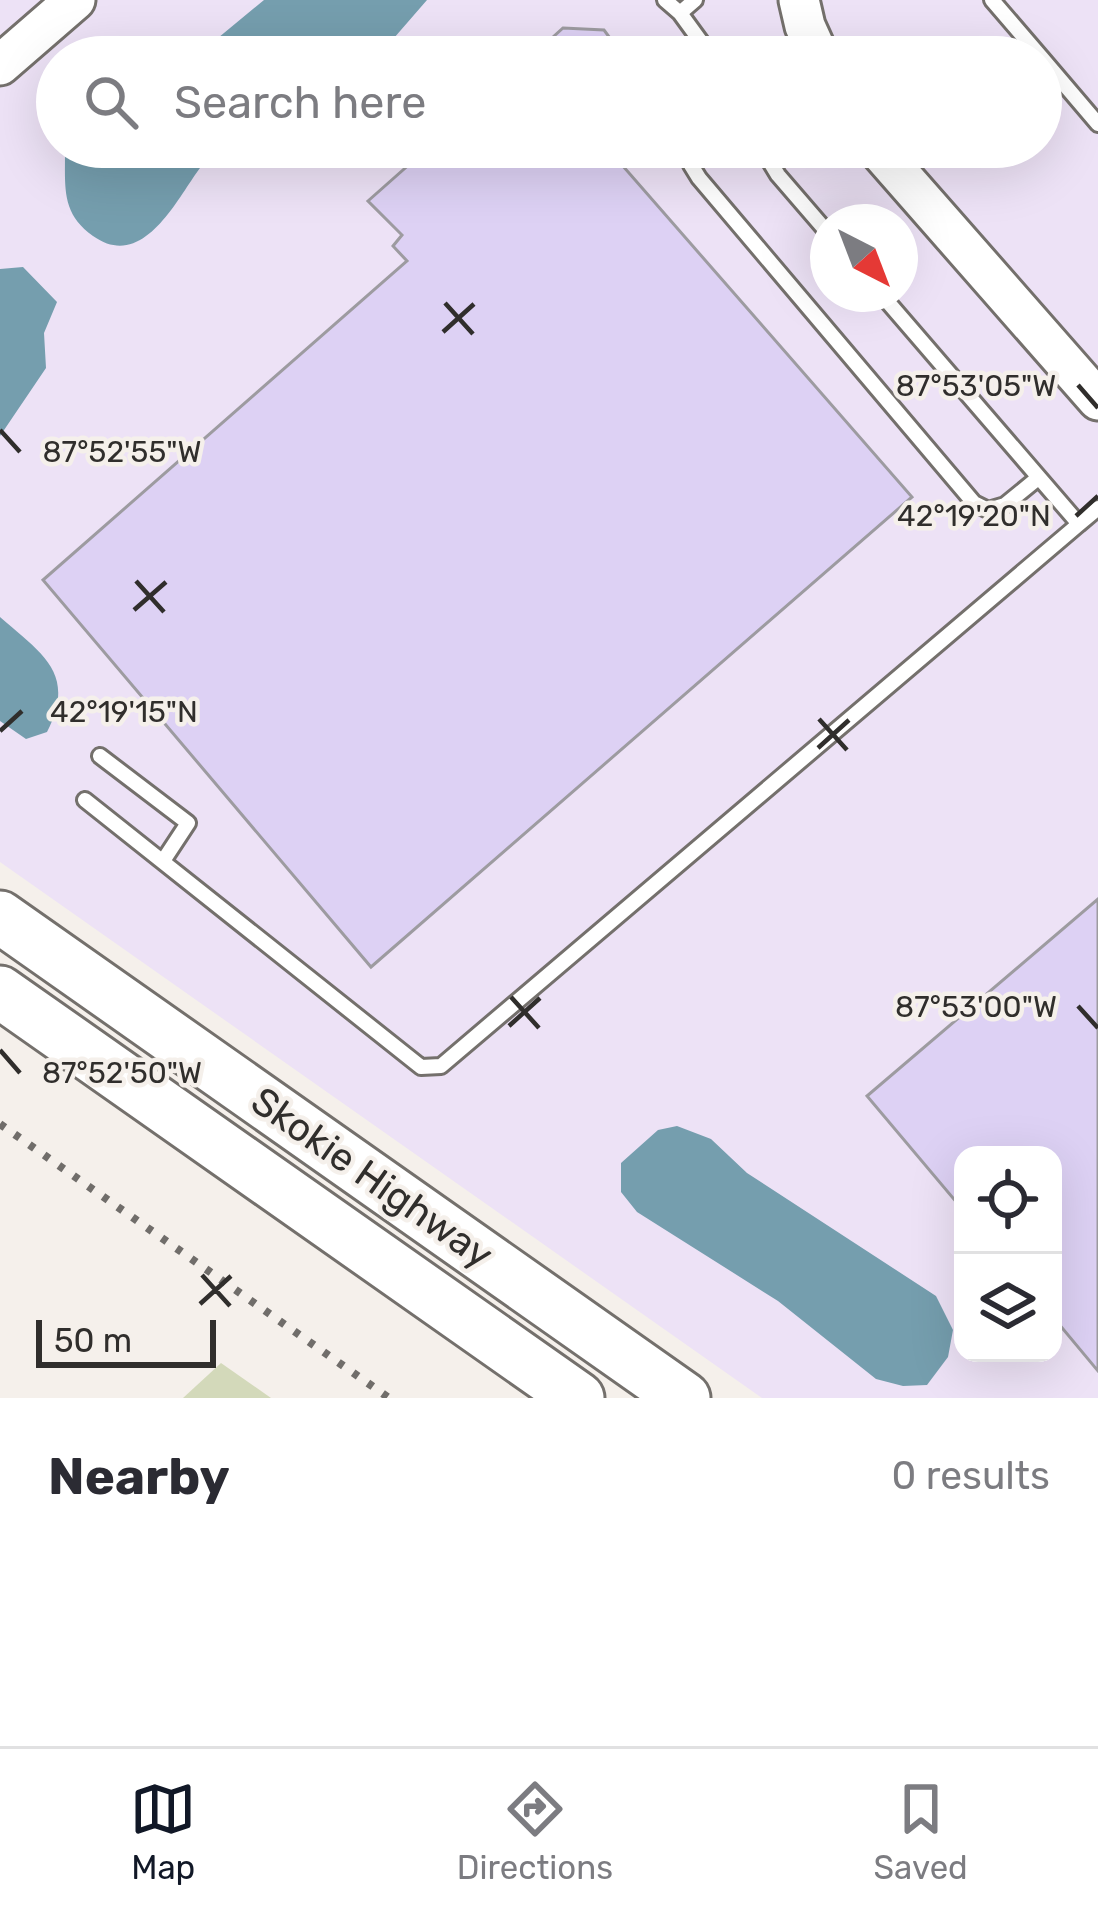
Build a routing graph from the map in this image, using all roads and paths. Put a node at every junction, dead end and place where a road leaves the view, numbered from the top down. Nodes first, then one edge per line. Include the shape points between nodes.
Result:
1 (75, 0) edge
2 (665, 0) edge
3 (695, 0) edge
4 (799, 0) edge
5 (992, 0) edge
6 (680, 14) junction
7 (696, 36) edge
8 (810, 36) edge
9 (1023, 36) edge
10 (0, 65) edge
11 (1062, 82) edge
12 (1098, 124) edge
13 (693, 168) edge
14 (774, 168) edge
15 (894, 168) edge
16 (810, 211) edge
17 (896, 312) edge
18 (1098, 400) edge
19 (1038, 478) junction
20 (1098, 508) edge
21 (1079, 524) junction
22 (100, 755) dead end
23 (85, 800) dead end
24 (163, 861) junction
25 (0, 917) edge
26 (0, 992) edge
27 (578, 1398) edge
28 (684, 1398) edge

1 - 10 street
2 - 6 lane
3 - 6 lane
4 - 8 street
5 - 9 lane
6 - 7 lane
11 - 12 lane
13 - 19 lane via 974,503 988,510 1006,505
14 - 16 lane
15 - 18 street
17 - 19 lane
19 - 21 lane
20 - 21 lane
21 - 24 lane via 441,1066 421,1067
22 - 24 lane via 188,823
23 - 24 lane
25 - 28 highway, Skokie Highway
26 - 27 highway, Skokie Highway

